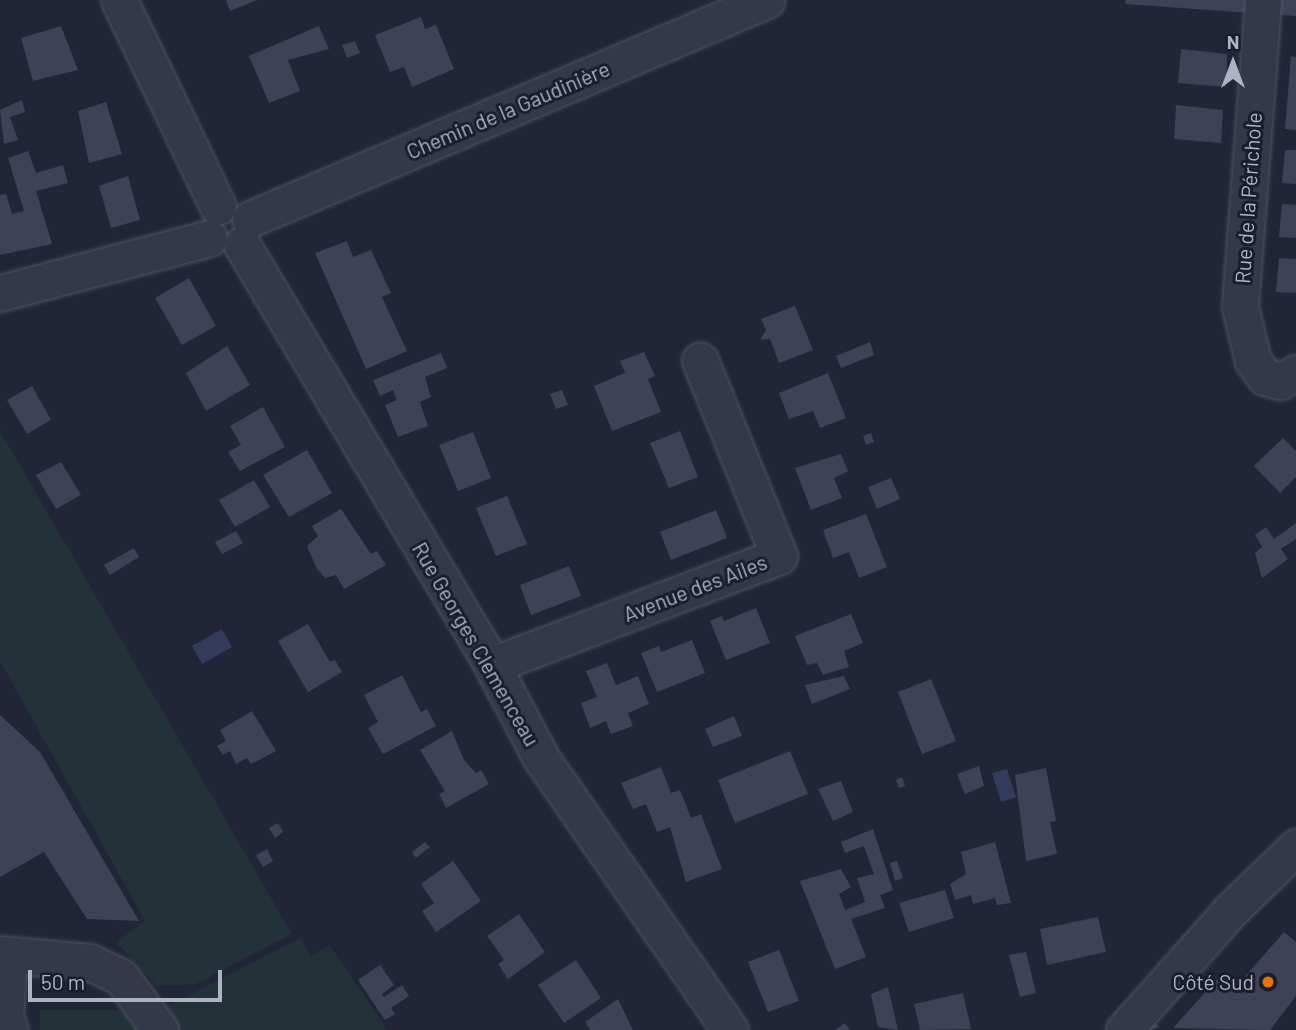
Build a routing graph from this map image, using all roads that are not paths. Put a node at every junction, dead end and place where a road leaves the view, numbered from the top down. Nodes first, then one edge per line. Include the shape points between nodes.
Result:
1 (118, 0) edge
2 (767, 0) edge
3 (1263, 0) edge
4 (214, 222) junction
5 (246, 232) junction
6 (0, 293) edge
7 (700, 360) dead end
8 (1288, 377) edge
9 (492, 665) junction
10 (1296, 847) edge
11 (5, 955) edge
12 (10, 1030) edge
13 (160, 1030) edge
14 (730, 1030) edge
15 (1124, 1030) edge

1 - 4 street
2 - 5 street, Chemin de la Gaudinière
3 - 8 street, Rue de la Périchole via 1240,307 1253,361 1265,377
4 - 5 street via 227,249
4 - 6 street
5 - 9 street, Rue Georges Clemenceau
7 - 9 street, Avenue des Ailes via 779,556
9 - 14 street, Rue Georges Clemenceau via 541,758
10 - 15 street via 1231,909
11 - 12 street via 5,1017
11 - 13 street via 90,962 121,977

